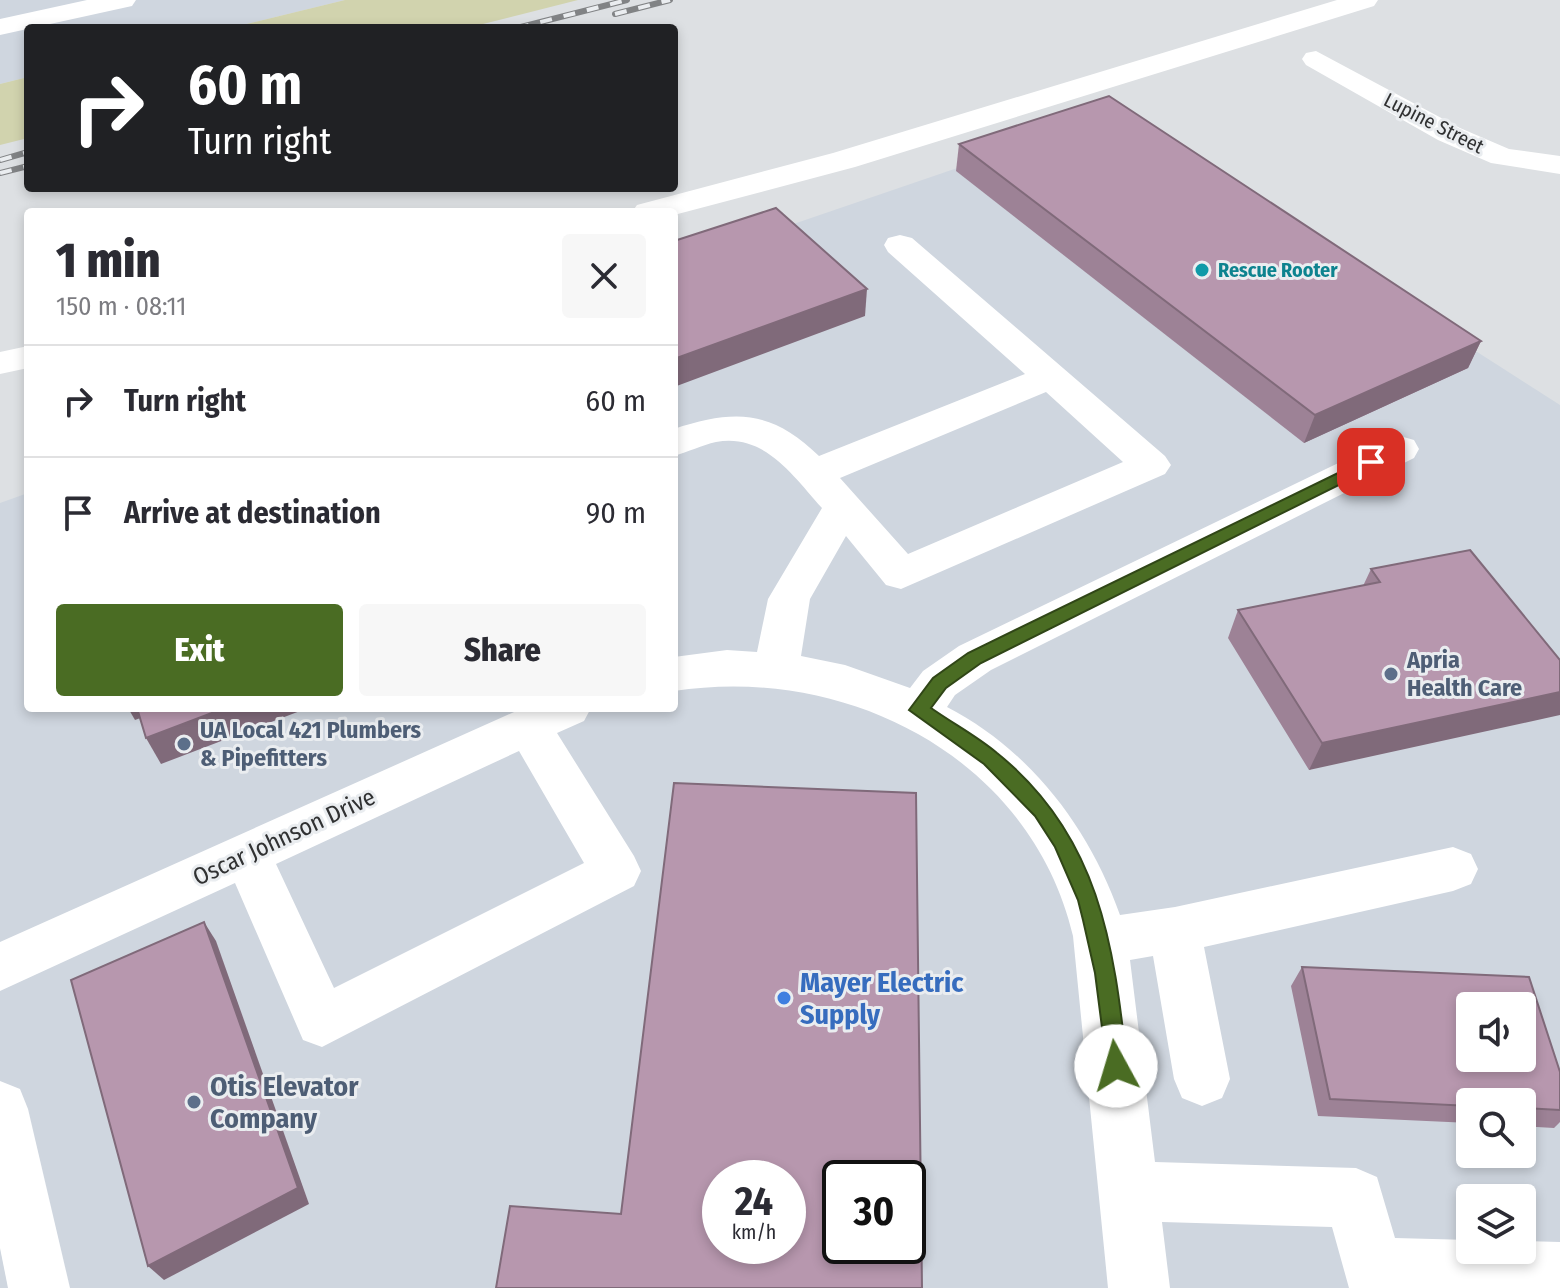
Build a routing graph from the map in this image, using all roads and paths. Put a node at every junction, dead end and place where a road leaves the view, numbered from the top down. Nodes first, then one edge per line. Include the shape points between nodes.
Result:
1 (123, 0) edge
2 (1365, 0) edge
3 (0, 27) edge
4 (1316, 59) dead end
5 (1560, 165) edge
6 (663, 208) edge
7 (900, 245) dead end
8 (24, 358) edge
9 (0, 363) edge
10 (1051, 377) junction
11 (678, 442) edge
12 (1400, 449) dead end
13 (813, 474) junction
14 (843, 507) junction
15 (776, 671) junction
16 (678, 674) edge
17 (919, 710) junction
18 (548, 716) edge
19 (247, 854) junction
20 (1453, 869) dead end
21 (1175, 930) junction
22 (1099, 941) junction
23 (0, 967) edge
24 (1202, 1079) dead end
25 (0, 1109) edge
26 (1129, 1191) junction
27 (1560, 1273) edge
28 (39, 1288) edge
29 (1139, 1288) edge

1 - 3 street
2 - 6 street via 844,160
4 - 5 street, Lupine Street via 1449,134 1502,157
7 - 10 street
8 - 9 street
10 - 13 street
10 - 14 street via 1151,465 901,574
11 - 13 street via 718,427 766,432
12 - 17 street via 975,658 939,683
13 - 14 street
14 - 15 street via 789,599
15 - 16 street via 734,667
15 - 17 street via 817,675
17 - 22 street via 990,758 1042,810 1064,842
18 - 19 street, Oscar Johnson Drive
18 - 19 street via 616,871 322,1022
19 - 23 street, Oscar Johnson Drive
20 - 21 street
21 - 22 street
21 - 24 street
22 - 26 street
25 - 28 street
26 - 27 street via 1356,1198 1371,1268
26 - 29 street

